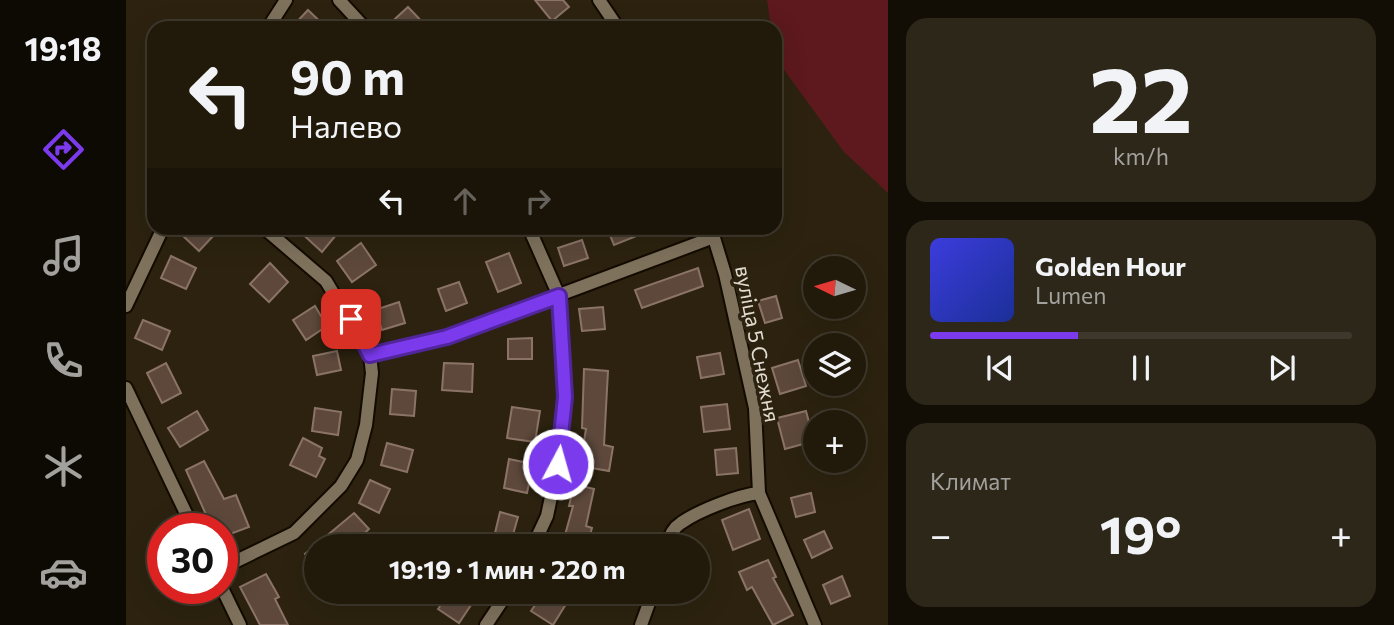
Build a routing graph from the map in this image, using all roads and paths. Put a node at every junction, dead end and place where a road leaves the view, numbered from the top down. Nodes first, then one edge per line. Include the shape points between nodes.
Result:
1 (286, 0) edge
2 (339, 0) edge
3 (599, 0) edge
4 (272, 21) edge
5 (358, 21) edge
6 (613, 21) edge
7 (160, 235) edge
8 (272, 235) edge
9 (532, 235) edge
10 (706, 235) edge
11 (714, 235) edge
12 (559, 296) junction
13 (126, 306) edge
14 (370, 355) junction
15 (126, 388) edge
16 (759, 493) junction
17 (186, 513) edge
18 (539, 534) edge
19 (670, 534) edge
20 (238, 560) edge
21 (230, 604) edge
22 (500, 604) edge
23 (649, 604) edge
24 (240, 625) edge
25 (486, 625) edge
26 (641, 625) edge
27 (815, 625) edge

1 - 4 street
2 - 5 street
3 - 6 street
7 - 13 street
8 - 14 street via 326,281
9 - 12 street
10 - 12 street
11 - 16 street, вуліца 5 Снежня via 755,408
12 - 14 street via 447,337
12 - 18 street via 564,410 558,464
14 - 20 street via 366,425 357,460 341,486 294,533
15 - 17 street
16 - 19 street via 744,494 680,523
16 - 27 street, вуліца 5 Снежня
21 - 24 street
22 - 25 street
23 - 26 street

